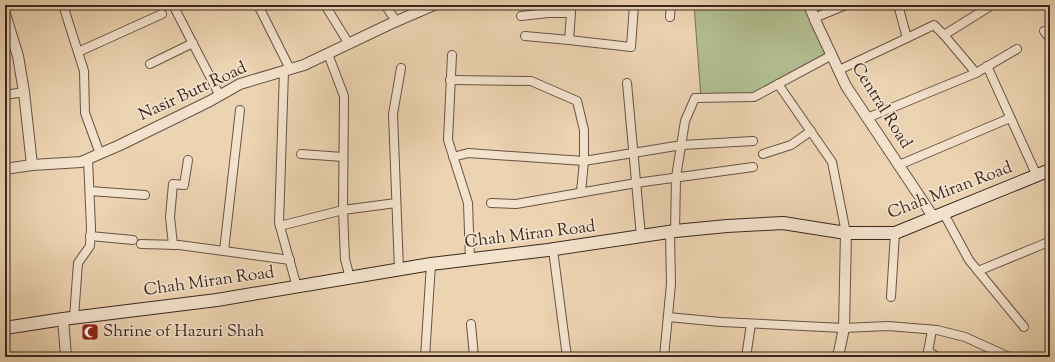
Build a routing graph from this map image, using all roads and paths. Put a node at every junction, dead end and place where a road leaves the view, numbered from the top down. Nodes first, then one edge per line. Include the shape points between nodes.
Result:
1 (63, 5) edge
2 (174, 5) edge
3 (258, 5) edge
4 (325, 5) edge
5 (385, 5) edge
6 (434, 5) edge
7 (634, 5) edge
8 (670, 5) edge
9 (809, 5) edge
10 (846, 5) edge
11 (898, 5) edge
12 (992, 5) edge
13 (571, 9) edge
14 (5, 14) edge
15 (162, 14) dead end
16 (521, 16) dead end
17 (670, 17) dead end
18 (814, 18) junction
19 (396, 21) junction
20 (1044, 31) dead end
21 (944, 35) junction
22 (525, 36) dead end
23 (907, 38) junction
24 (1050, 39) edge
25 (569, 40) junction
26 (193, 43) junction
27 (349, 44) junction
28 (1017, 48) dead end
29 (78, 52) junction
30 (328, 54) junction
31 (452, 55) dead end
32 (832, 55) junction
33 (150, 64) dead end
34 (987, 66) junction
35 (401, 68) dead end
36 (287, 70) junction
37 (839, 70) junction
38 (976, 73) junction
39 (450, 80) junction
40 (627, 83) dead end
41 (778, 84) junction
42 (24, 92) junction
43 (5, 95) edge
44 (220, 96) junction
45 (240, 110) dead end
46 (867, 118) junction
47 (1010, 118) junction
48 (811, 131) junction
49 (752, 141) dead end
50 (682, 145) junction
51 (100, 154) junction
52 (301, 154) dead end
53 (632, 154) junction
54 (763, 154) dead end
55 (343, 157) junction
56 (453, 157) junction
57 (88, 159) junction
58 (188, 160) dead end
59 (584, 161) junction
60 (32, 165) junction
61 (899, 165) junction
62 (753, 167) dead end
63 (5, 169) edge
64 (1050, 170) edge
65 (1037, 176) junction
66 (676, 177) junction
67 (636, 182) junction
68 (90, 191) junction
69 (581, 192) junction
70 (145, 195) dead end
71 (396, 203) junction
72 (490, 203) dead end
73 (343, 210) junction
74 (939, 216) junction
75 (280, 226) junction
76 (673, 232) junction
77 (846, 233) junction
78 (895, 233) junction
79 (90, 236) junction
80 (641, 236) junction
81 (132, 240) dead end
82 (1046, 243) dead end
83 (141, 244) dead end
84 (173, 244) junction
85 (553, 250) junction
86 (224, 251) junction
87 (290, 260) junction
88 (470, 260) junction
89 (431, 264) junction
90 (399, 270) junction
91 (978, 271) junction
92 (350, 278) junction
93 (297, 287) junction
94 (891, 297) dead end
95 (668, 317) junction
96 (68, 318) junction
97 (471, 324) dead end
98 (751, 324) junction
99 (1024, 327) dead end
100 (5, 328) edge
101 (844, 328) junction
102 (932, 330) junction
103 (928, 354) edge
104 (66, 357) edge
105 (425, 357) edge
106 (474, 357) edge
107 (568, 357) edge
108 (664, 357) edge
109 (746, 357) edge
110 (838, 357) edge
111 (937, 357) edge
112 (1008, 357) edge

1 - 29 street
2 - 26 street
3 - 36 street
4 - 27 street
5 - 19 street
6 - 19 street, Nasir Butt Road
7 - 25 street via 631,47
8 - 17 street
9 - 18 street, Central Road
10 - 18 street
11 - 23 street
12 - 21 street
13 - 16 street
13 - 25 street
14 - 42 street via 18,56
15 - 29 street
18 - 32 street, Central Road
19 - 27 street, Nasir Butt Road
20 - 24 street
21 - 23 street via 934,25
21 - 38 street
22 - 25 street
23 - 37 street
26 - 33 street
26 - 44 street
27 - 30 street, Nasir Butt Road
28 - 34 street
29 - 51 street via 84,71 85,113
30 - 36 street, Nasir Butt Road
30 - 55 street via 344,96
31 - 39 street
32 - 37 street, Central Road
32 - 41 street
34 - 38 street
34 - 47 street
35 - 71 street via 393,114
36 - 44 street, Nasir Butt Road via 240,84
36 - 75 street
37 - 46 street, Central Road via 846,86
38 - 46 street
39 - 56 street via 448,140
39 - 59 street via 531,81 577,101 584,130
40 - 53 street
41 - 48 street
41 - 50 street via 754,97 695,98 685,121
42 - 43 street
42 - 60 street
44 - 51 street, Nasir Butt Road
45 - 86 street
46 - 61 street, Central Road
47 - 61 street
47 - 65 street
48 - 54 street via 790,145
48 - 77 street via 832,162
49 - 50 street
50 - 53 street
50 - 66 street
51 - 57 street, Nasir Butt Road
52 - 55 street
53 - 59 street
53 - 67 street
55 - 73 street
56 - 59 street via 468,153
56 - 88 street via 468,203
57 - 60 street, Nasir Butt Road via 81,162
57 - 68 street
58 - 84 street via 184,185 173,184 170,217
59 - 69 street
60 - 63 street, Nasir Butt Road
61 - 74 street, Central Road
62 - 66 street
64 - 65 main road, Chah Miran Road
65 - 74 main road, Chah Miran Road
66 - 67 street
66 - 76 street
67 - 69 street
67 - 80 street
68 - 70 street
68 - 79 street
69 - 72 street via 516,204
71 - 73 street
71 - 90 street
73 - 75 street
73 - 92 street via 345,259
74 - 78 main road, Chah Miran Road
74 - 91 street
75 - 87 street
76 - 77 main road, Chah Miran Road via 783,223
76 - 80 main road, Chah Miran Road
76 - 95 street
77 - 78 main road, Chah Miran Road
77 - 101 street
78 - 94 street
79 - 81 street
79 - 96 street via 90,246 78,263
80 - 85 main road, Chah Miran Road
82 - 91 street
83 - 84 street
84 - 86 street
85 - 88 main road, Chah Miran Road
85 - 107 street
86 - 87 street
87 - 93 street
88 - 89 main road, Chah Miran Road
89 - 90 main road, Chah Miran Road
89 - 105 street
90 - 92 main road, Chah Miran Road
91 - 99 street
92 - 93 main road, Chah Miran Road
93 - 96 main road, Chah Miran Road via 217,300
95 - 98 street
95 - 108 street
96 - 100 main road, Chah Miran Road
96 - 104 street
97 - 106 street
98 - 101 street
98 - 109 street
101 - 102 street via 888,326
101 - 110 street
102 - 103 street
102 - 112 street via 965,337
103 - 111 street

